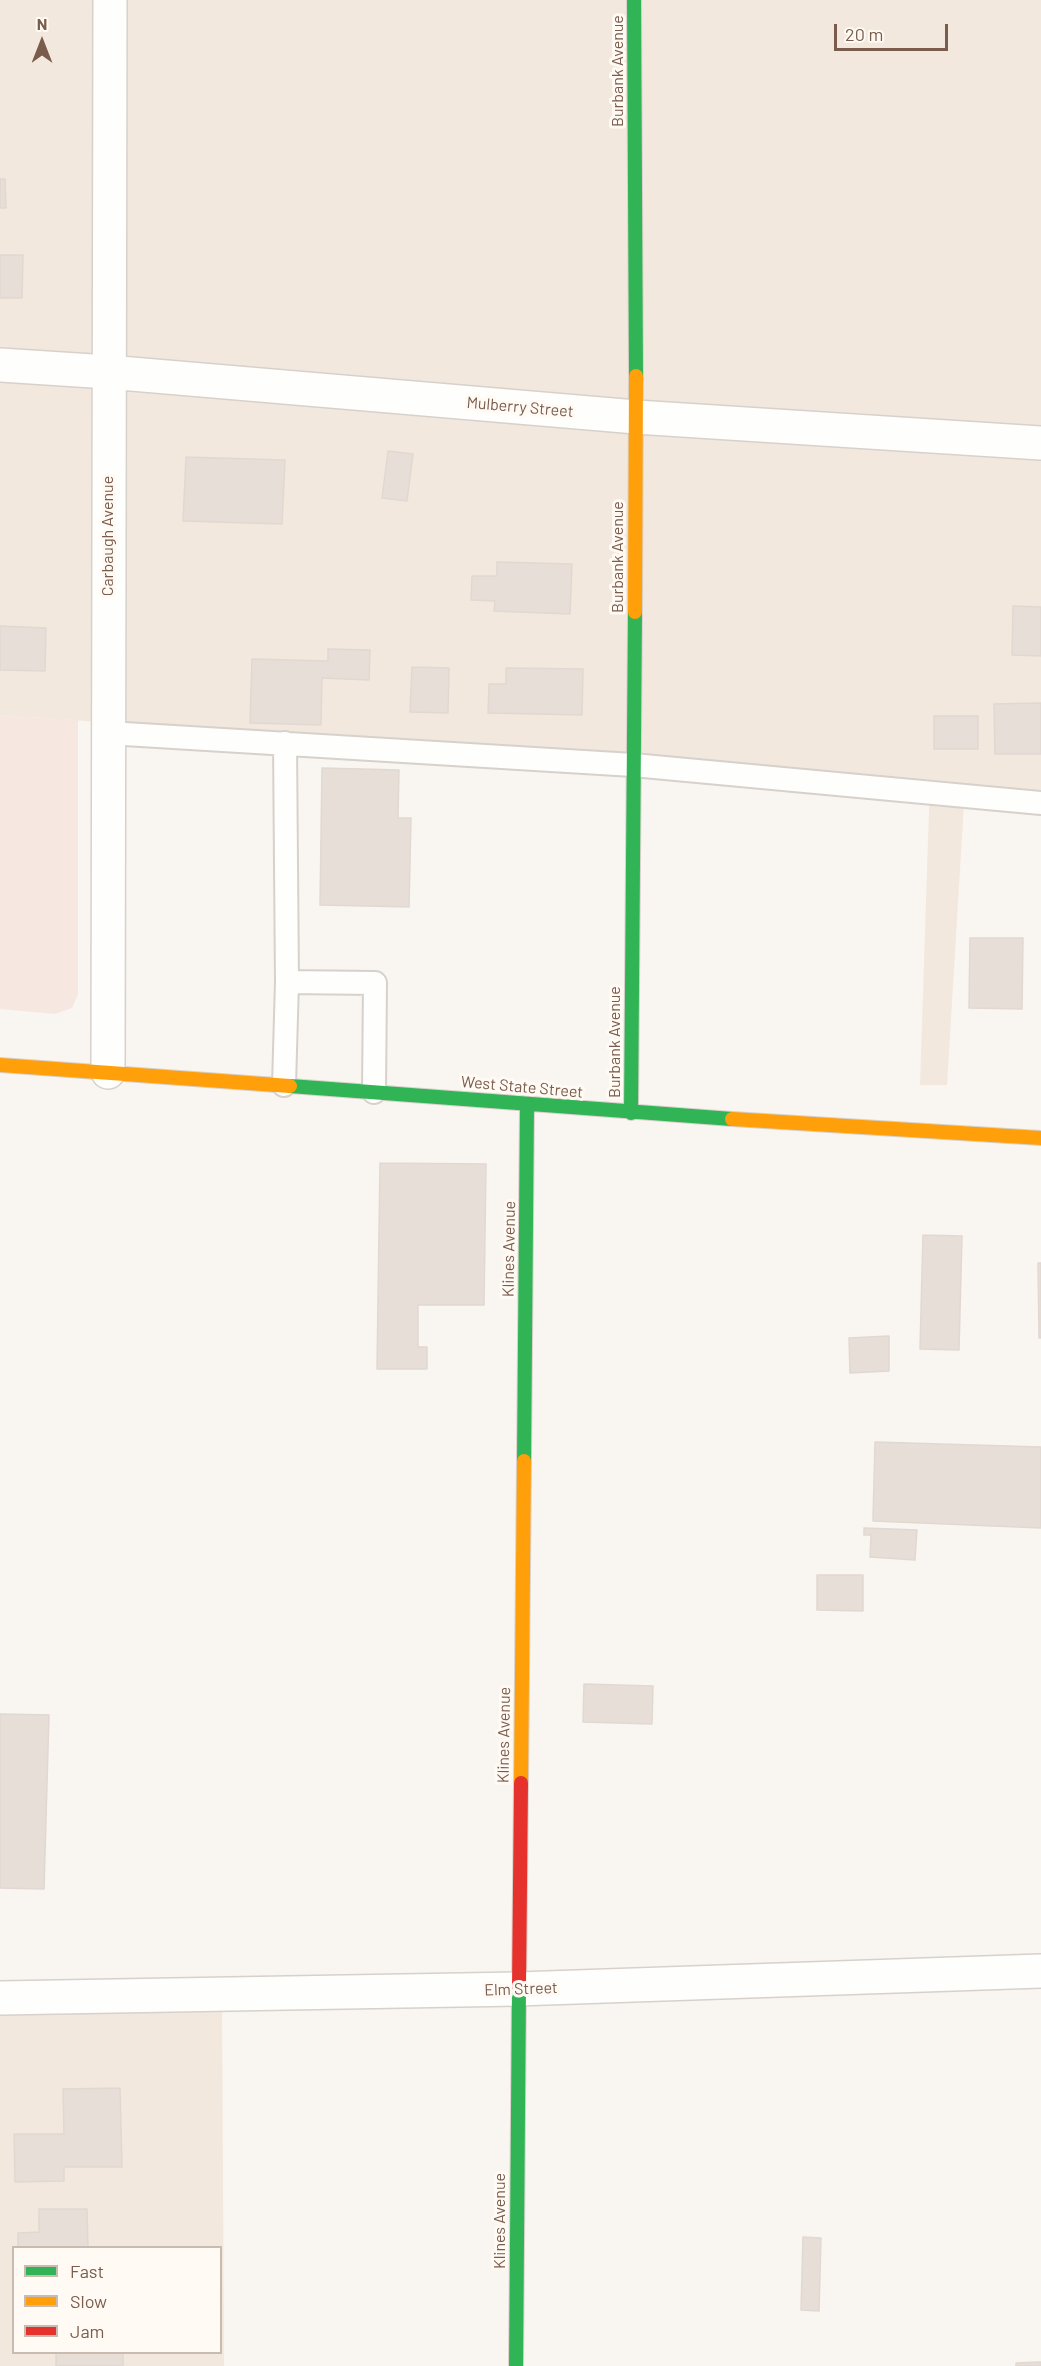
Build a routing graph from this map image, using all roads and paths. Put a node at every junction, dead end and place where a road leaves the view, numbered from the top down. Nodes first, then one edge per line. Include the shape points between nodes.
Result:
1 (110, 0) edge
2 (634, 0) edge
3 (0, 365) edge
4 (108, 372) junction
5 (636, 417) junction
6 (1041, 443) edge
7 (108, 733) junction
8 (285, 743) junction
9 (633, 765) junction
10 (1041, 803) edge
11 (287, 982) junction
12 (0, 1065) edge
13 (108, 1072) junction
14 (284, 1085) junction
15 (374, 1092) junction
16 (527, 1104) junction
17 (631, 1113) junction
18 (1041, 1138) edge
19 (1041, 1971) edge
20 (518, 1989) junction
21 (0, 1998) edge
22 (516, 2366) edge

1 - 4 street, Carbaugh Avenue
2 - 5 street, Burbank Avenue
3 - 4 street, Mulberry Street
4 - 5 street, Mulberry Street
4 - 7 street, Carbaugh Avenue
5 - 6 street, Mulberry Street
5 - 9 street, Burbank Avenue
7 - 8 lane
7 - 13 street, Carbaugh Avenue
8 - 9 lane
8 - 11 lane
9 - 10 lane
9 - 17 street, Burbank Avenue
11 - 14 lane
11 - 15 lane via 375,983
12 - 13 street, West State Street
13 - 14 street, West State Street
14 - 15 street, West State Street
15 - 16 street, West State Street
16 - 17 street, West State Street
16 - 20 street, Klines Avenue
17 - 18 street, West State Street
19 - 20 street, Elm Street
20 - 21 street, Elm Street
20 - 22 street, Klines Avenue

